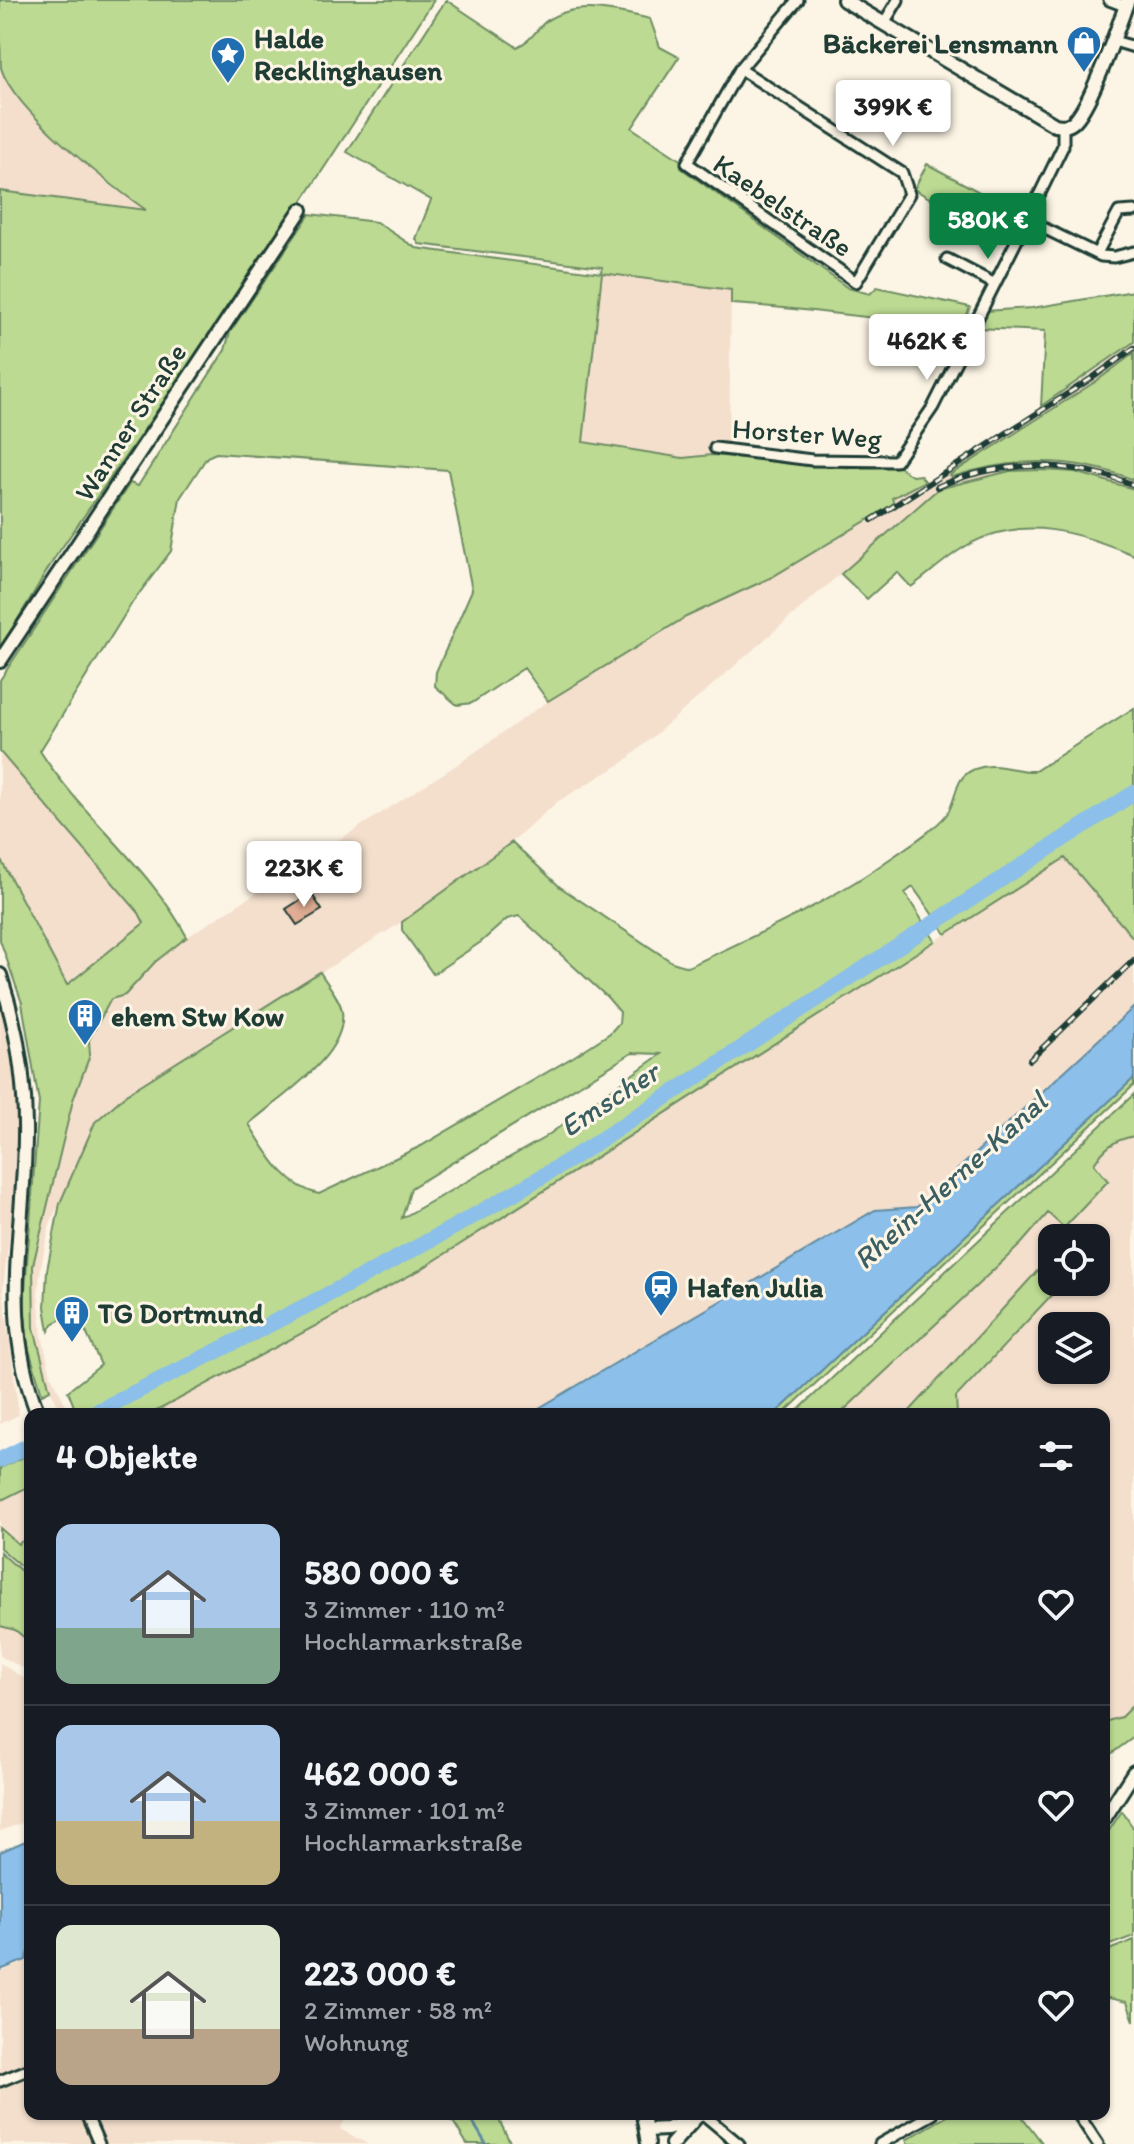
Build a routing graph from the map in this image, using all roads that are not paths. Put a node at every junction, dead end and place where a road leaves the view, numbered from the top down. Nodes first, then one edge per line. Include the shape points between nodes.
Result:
1 (798, 0) edge
2 (844, 0) edge
3 (898, 0) edge
4 (1109, 0) edge
5 (1126, 3) edge
6 (884, 23) junction
7 (1114, 41) junction
8 (1134, 47) edge
9 (740, 69) junction
10 (1063, 126) junction
11 (301, 210) dead end
12 (1134, 211) edge
13 (1027, 220) junction
14 (1134, 252) edge
15 (1097, 253) junction
16 (947, 259) dead end
17 (995, 284) junction
18 (715, 448) dead end
19 (0, 661) edge
20 (0, 975) edge
21 (36, 1408) edge
22 (1134, 1772) edge
23 (1110, 1810) edge
24 (24, 2071) edge
25 (0, 2081) edge
26 (89, 2120) edge
27 (647, 2120) edge
28 (688, 2120) edge
29 (692, 2120) edge
30 (704, 2120) edge
31 (922, 2120) edge
32 (1082, 2120) edge
33 (659, 2141) edge
34 (99, 2144) edge
35 (739, 2144) edge
36 (880, 2144) edge
37 (1098, 2144) edge

1 - 9 street
2 - 6 street
3 - 6 street
4 - 5 street
5 - 7 street
6 - 10 street
7 - 8 street
7 - 10 street via 1077,118
9 - 9 street, Kaebelstraße via 902,173 909,194 856,282 687,163
10 - 13 street via 1063,146
11 - 19 street, Wanner Straße
12 - 15 street via 1119,212
13 - 15 street
13 - 17 street
14 - 15 street via 1114,257
16 - 17 street
17 - 18 street, Horster Weg via 933,407 896,461 812,460
20 - 21 street via 16,1031 25,1106 13,1322
22 - 23 street
24 - 25 street
26 - 34 street
27 - 33 street
28 - 33 street via 667,2129
29 - 33 street
30 - 35 street
31 - 36 street
32 - 37 street

